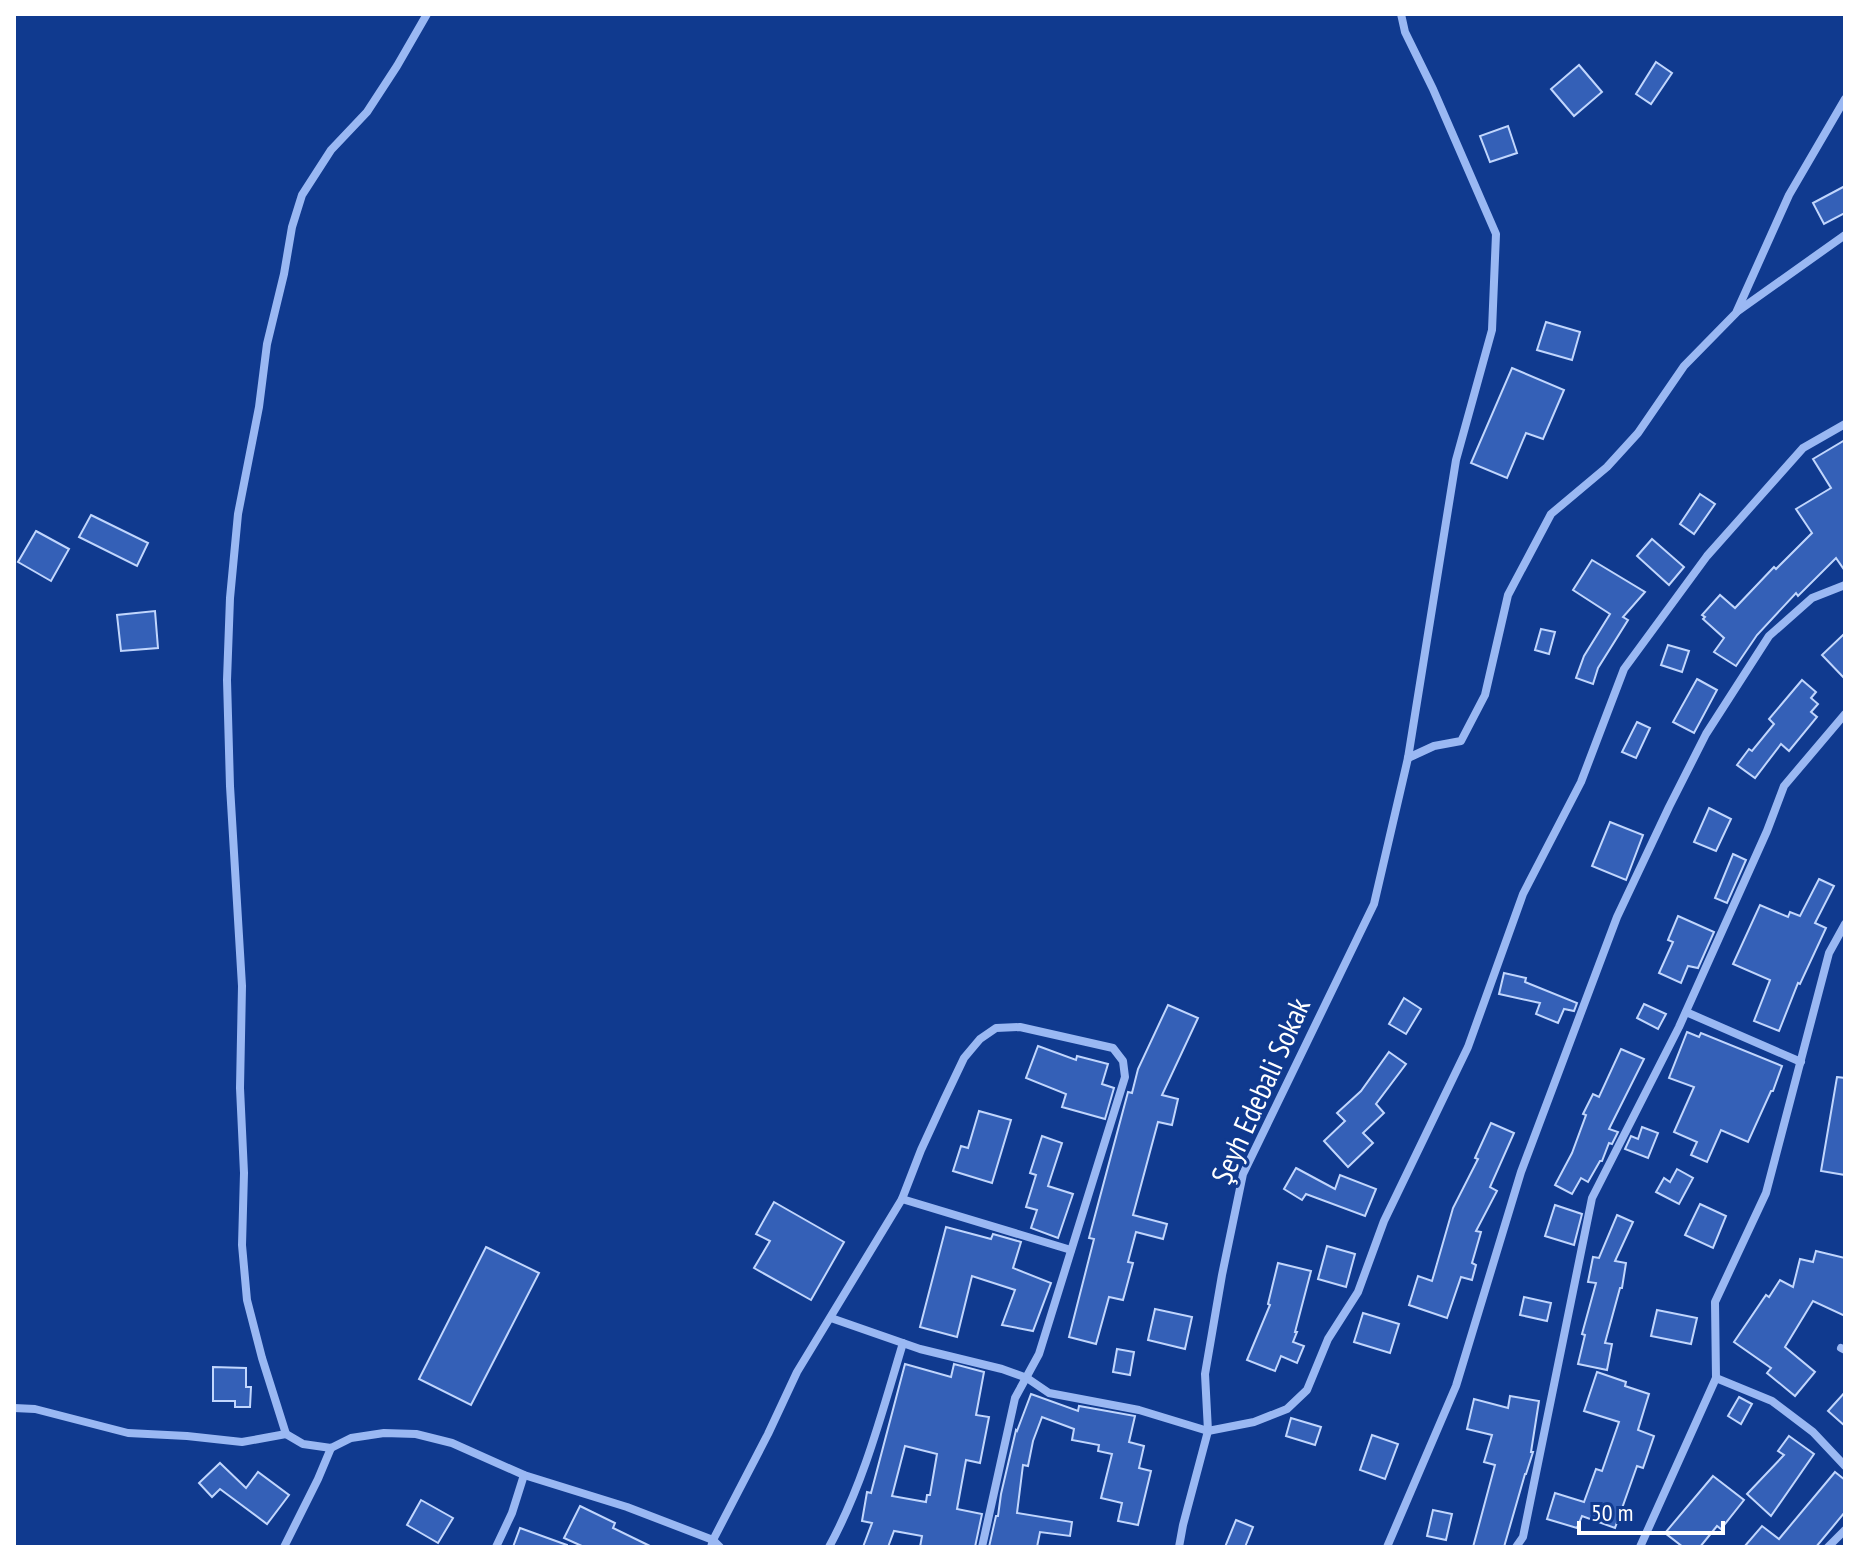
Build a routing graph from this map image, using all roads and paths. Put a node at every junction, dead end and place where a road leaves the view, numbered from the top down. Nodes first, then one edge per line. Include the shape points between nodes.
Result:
1 (427, 14) edge
2 (1401, 14) edge
3 (1845, 99) edge
4 (1845, 235) edge
5 (1736, 313) junction
6 (1845, 424) edge
7 (1845, 585) edge
8 (1845, 714) edge
9 (1408, 758) junction
10 (1845, 924) edge
11 (1686, 1012) junction
12 (1801, 1062) junction
13 (902, 1199) junction
14 (1071, 1250) junction
15 (831, 1318) junction
16 (903, 1343) junction
17 (1027, 1378) junction
18 (1716, 1378) junction
19 (14, 1408) edge
20 (1208, 1431) junction
21 (286, 1434) junction
22 (331, 1448) junction
23 (1844, 1464) edge
24 (524, 1475) junction
25 (1845, 1530) edge
26 (714, 1545) edge
27 (284, 1547) edge
28 (496, 1547) edge
29 (829, 1547) edge
30 (982, 1547) edge
31 (1179, 1547) edge
32 (1387, 1547) edge
33 (1516, 1547) edge
34 (1640, 1547) edge
35 (1828, 1547) edge

1 - 21 street via 367,112 331,150 302,195 267,344 238,514 227,680 242,986 242,1245 247,1300
2 - 9 street, Şeyh Edebali Sokak via 1496,234 1492,330 1456,460
3 - 5 street via 1789,195
4 - 5 street
5 - 9 street via 1684,366 1638,433 1607,467 1551,514 1508,595 1485,695 1461,741
6 - 20 street via 1803,448 1707,556 1624,669 1581,782 1523,894 1468,1047 1384,1221 1358,1292 1328,1339 1307,1390 1287,1409
7 - 32 street via 1812,598 1769,636 1706,734 1669,807 1617,917 1521,1172 1456,1386
8 - 11 street via 1784,786
9 - 20 street, Şeyh Edebali Sokak via 1374,904 1243,1174 1205,1374
10 - 12 street via 1829,953
11 - 12 street
11 - 33 street via 1592,1198 1523,1537
12 - 18 street via 1766,1193 1715,1302
13 - 14 street
13 - 14 street via 964,1058 980,1039 996,1028 1020,1027 1113,1048 1123,1061 1125,1077
13 - 15 street
14 - 17 street
15 - 16 street
15 - 26 street via 797,1372
16 - 17 street
16 - 29 street via 869,1455
17 - 20 street via 1049,1393 1139,1410
17 - 30 street via 1015,1398
18 - 23 street via 1772,1401
18 - 34 street
19 - 21 street via 128,1433 242,1442
20 - 31 street, Şeyh Edebali Sokak
21 - 22 street via 303,1444
22 - 24 street via 351,1438 416,1434 452,1443
22 - 27 street
24 - 26 street via 627,1507
24 - 28 street
25 - 35 street

